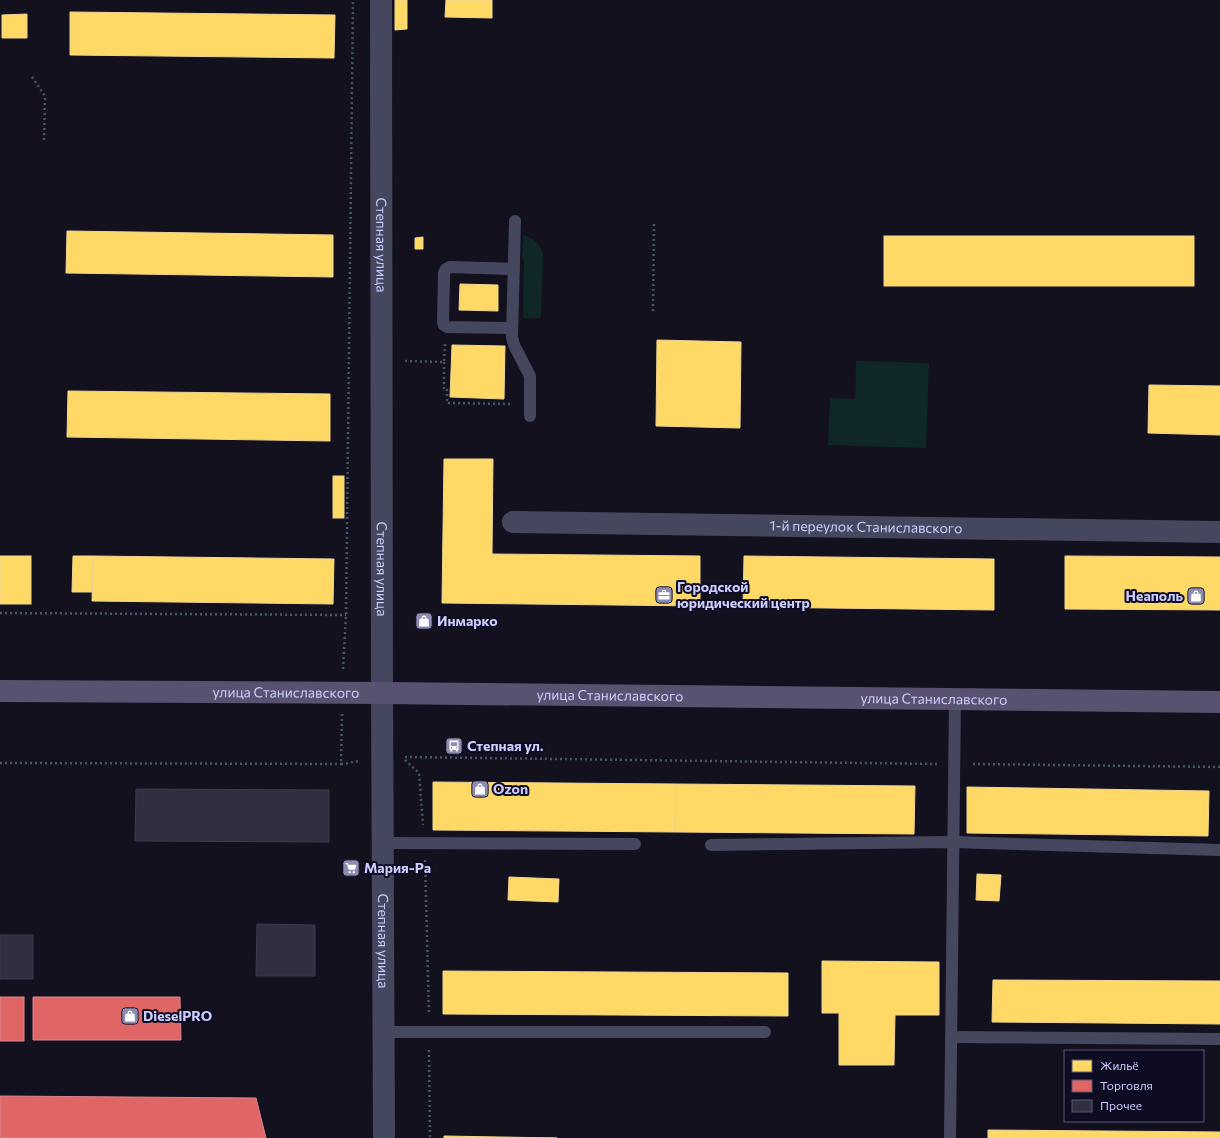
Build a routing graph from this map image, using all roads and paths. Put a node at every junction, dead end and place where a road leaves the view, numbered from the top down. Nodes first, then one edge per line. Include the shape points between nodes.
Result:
1 (353, 0) edge
2 (381, 0) edge
3 (32, 77) dead end
4 (44, 141) dead end
5 (515, 221) dead end
6 (654, 222) dead end
7 (514, 269) junction
8 (653, 311) dead end
9 (445, 326) junction
10 (512, 328) junction
11 (406, 361) dead end
12 (444, 362) junction
13 (530, 411) joint
14 (513, 522) dead end
15 (1220, 532) edge
16 (0, 613) edge
17 (346, 615) junction
18 (0, 692) edge
19 (382, 693) junction
20 (342, 694) junction
21 (955, 700) junction
22 (1220, 702) edge
23 (382, 756) junction
24 (0, 763) edge
25 (341, 764) junction
26 (954, 764) junction
27 (1220, 767) edge
28 (953, 842) junction
29 (383, 843) junction
30 (424, 843) junction
31 (635, 844) dead end
32 (711, 845) dead end
33 (1220, 850) edge
34 (384, 1032) junction
35 (429, 1032) junction
36 (765, 1032) dead end
37 (951, 1037) junction
38 (1220, 1039) edge
39 (384, 1138) edge
40 (430, 1138) edge
41 (950, 1138) edge

1 - 17 path
2 - 19 street, Степная улица
3 - 4 path via 45,96
5 - 7 lane
6 - 8 path
7 - 9 lane via 446,269 443,322
7 - 10 lane
9 - 10 lane
9 - 12 path
10 - 13 lane via 514,346 530,376
11 - 12 path
12 - 13 path via 444,390 447,390 447,403
14 - 15 street, 1-й переулок Станиславского
16 - 17 path
17 - 20 path
18 - 20 main road, улица Станиславского
19 - 20 main road, улица Станиславского
19 - 21 main road, улица Станиславского
19 - 23 street, Степная улица
20 - 25 path
21 - 22 main road, улица Станиславского
21 - 26 lane
23 - 25 path
23 - 29 street, Степная улица
24 - 25 path
26 - 27 path
26 - 28 lane
26 - 30 path via 402,757 419,773
28 - 32 lane
28 - 33 lane
28 - 37 lane
29 - 30 lane
29 - 34 street, Степная улица
30 - 31 lane
30 - 35 path
34 - 35 lane
34 - 39 street, Степная улица
35 - 36 lane
35 - 40 path
37 - 38 lane
37 - 41 lane

